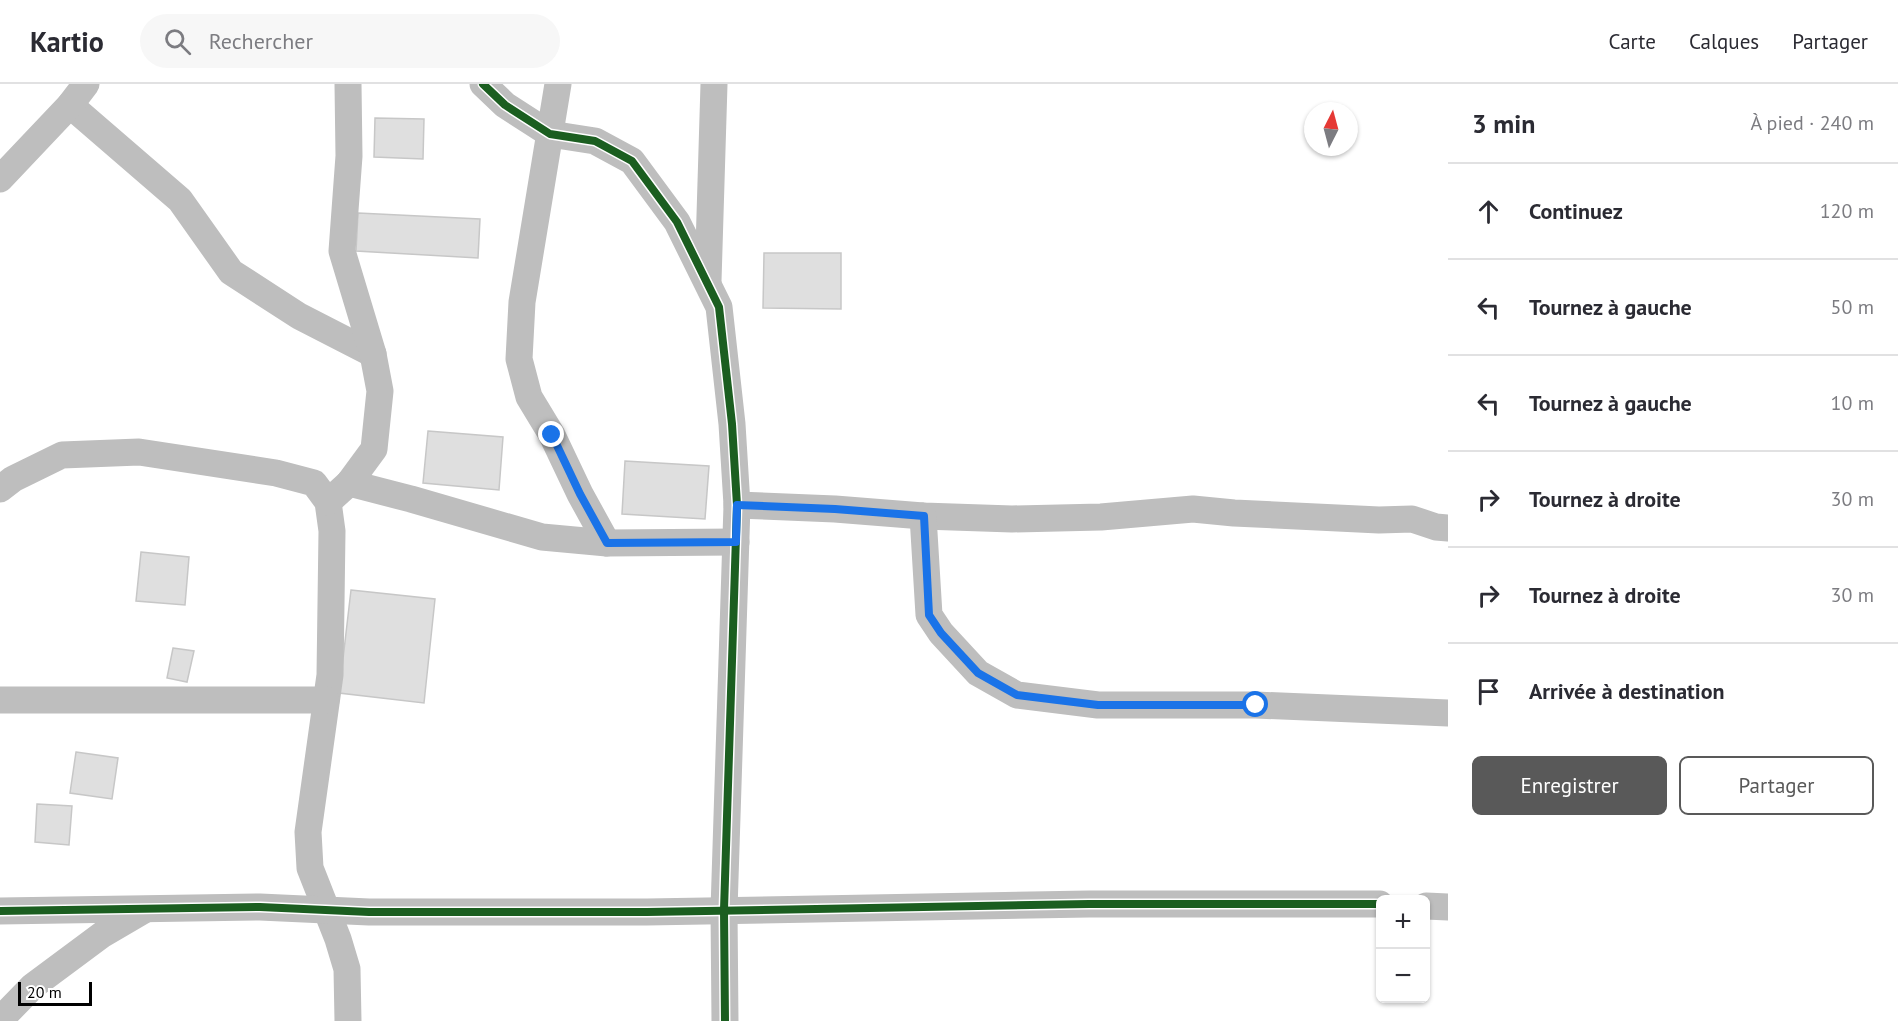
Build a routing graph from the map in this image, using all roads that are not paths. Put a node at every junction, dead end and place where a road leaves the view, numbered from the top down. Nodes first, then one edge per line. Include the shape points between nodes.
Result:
1 (348, 84) edge
2 (483, 84) edge
3 (558, 84) edge
4 (714, 84) edge
5 (78, 94) edge
6 (550, 134) junction
7 (0, 179) edge
8 (708, 286) junction
9 (373, 354) junction
10 (349, 483) junction
11 (0, 489) edge
12 (328, 502) junction
13 (737, 505) junction
14 (924, 516) junction
15 (1448, 528) edge
16 (736, 542) junction
17 (607, 543) junction
18 (0, 700) edge
19 (326, 700) junction
20 (1448, 713) edge
21 (1376, 904) edge
22 (1430, 906) edge
23 (1448, 907) edge
24 (147, 908) junction
25 (327, 910) junction
26 (724, 910) junction
27 (0, 911) edge
28 (0, 1020) edge
29 (348, 1021) edge
30 (725, 1021) edge

1 - 9 street via 350,156 342,251
2 - 6 street via 505,105
3 - 6 street
4 - 8 street
5 - 7 street
5 - 9 street via 180,200 231,272 299,316
6 - 8 street via 595,141 632,161 677,222
6 - 17 street via 522,302 519,359 530,397
8 - 13 street via 719,307
9 - 10 street via 380,391 374,449
10 - 12 street
10 - 17 street via 542,537
11 - 12 street via 62,455 139,452 276,472 314,483
12 - 19 street via 332,531 330,675
13 - 14 street
13 - 16 street
14 - 15 street via 1101,517 1193,509 1412,519
14 - 20 street via 929,615 978,673 1017,695 1098,705 1256,705
16 - 17 street
16 - 26 street
18 - 19 street
19 - 25 street via 308,832 310,868
21 - 26 street
22 - 23 street
24 - 25 street
24 - 27 street
24 - 28 street via 103,934 33,986
25 - 26 street
25 - 29 street via 347,969
26 - 30 street

